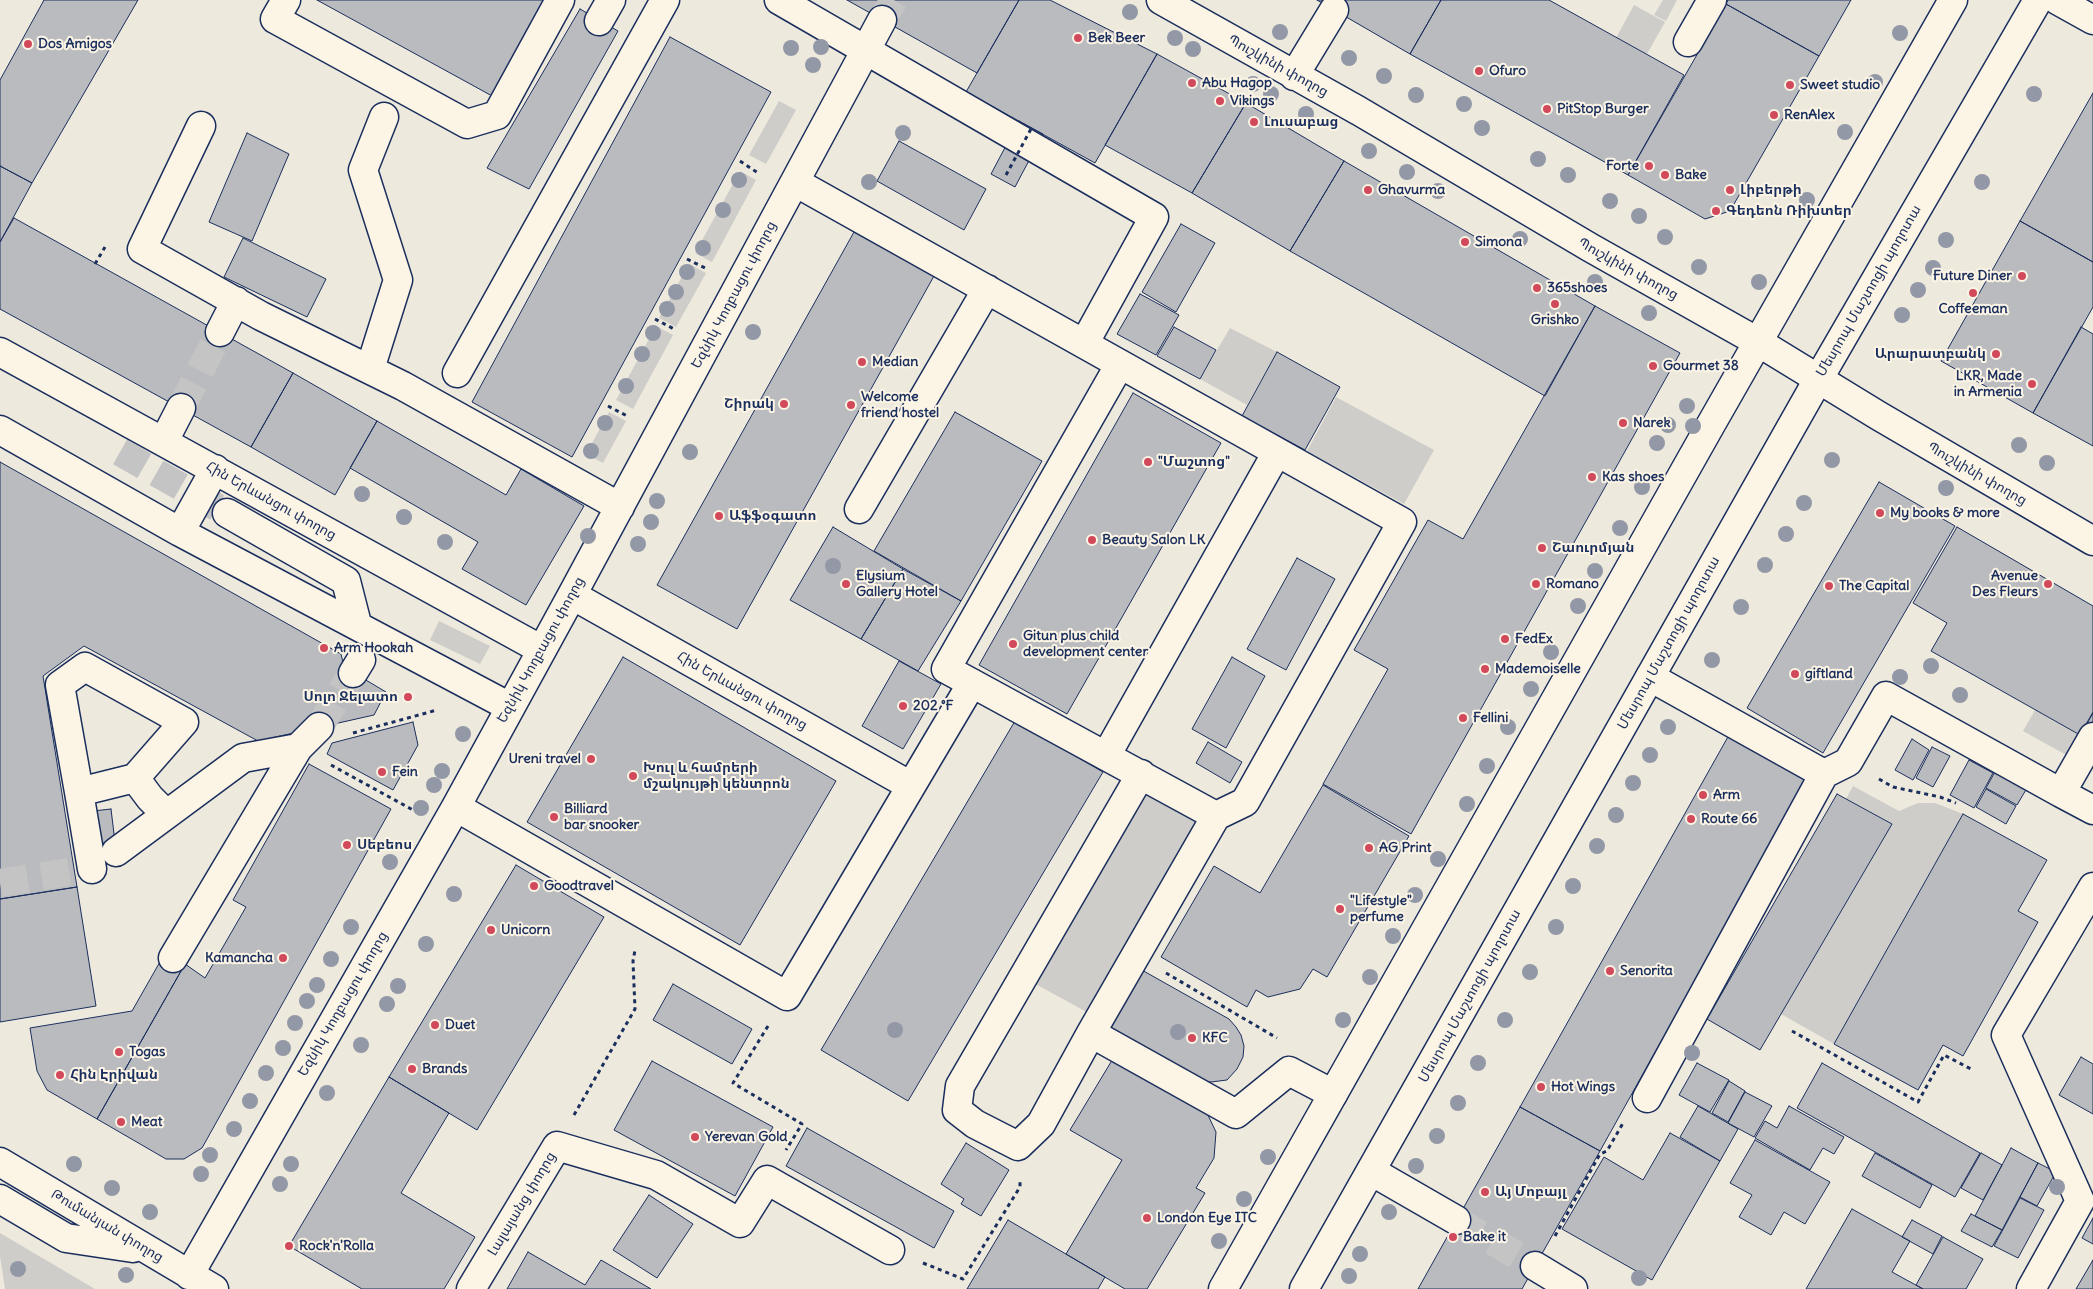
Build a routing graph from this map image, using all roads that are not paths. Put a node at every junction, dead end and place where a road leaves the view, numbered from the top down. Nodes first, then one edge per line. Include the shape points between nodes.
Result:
1 (286, 0) edge
2 (560, 0) edge
3 (665, 0) edge
4 (779, 0) edge
5 (1161, 0) edge
6 (1712, 0) edge
7 (1954, 0) edge
8 (2038, 0) edge
9 (2057, 0) edge
10 (1334, 10) dead end
11 (882, 20) tunnel mouth
12 (2093, 20) edge
13 (1688, 42) dead end
14 (866, 50) junction
15 (1294, 76) junction
16 (384, 117) dead end
17 (201, 126) dead end
18 (795, 182) junction
19 (986, 289) junction
20 (236, 301) junction
21 (220, 332) tunnel mouth
22 (1758, 342) junction
23 (1084, 344) junction
24 (0, 352) edge
25 (1120, 364) junction
26 (370, 370) junction
27 (457, 373) dead end
28 (1819, 378) junction
29 (181, 408) tunnel mouth
30 (0, 430) edge
31 (164, 440) junction
32 (1277, 452) junction
33 (214, 470) junction
34 (620, 507) junction
35 (860, 509) dead end
36 (227, 514) tunnel mouth
37 (180, 532) junction
38 (2093, 541) edge
39 (384, 564) junction
40 (346, 581) junction
41 (572, 595) junction
42 (357, 624) junction
43 (542, 650) junction
44 (1650, 677) junction
45 (972, 683) junction
46 (510, 706) junction
47 (319, 727) tunnel mouth
48 (2093, 737) edge
49 (298, 748) junction
50 (1106, 756) junction
51 (1141, 774) junction
52 (1824, 774) junction
53 (135, 778) junction
54 (911, 786) junction
55 (79, 792) junction
56 (2061, 793) junction
57 (456, 807) junction
58 (2093, 810) edge
59 (166, 814) junction
60 (1216, 816) junction
61 (116, 852) dead end
62 (92, 869) dead end
63 (2093, 887) edge
64 (173, 958) dead end
65 (1091, 1033) junction
66 (1333, 1094) junction
67 (1649, 1095) road end
68 (0, 1162) edge
69 (1371, 1171) junction
70 (0, 1199) edge
71 (1456, 1220) tunnel mouth
72 (146, 1250) junction
73 (890, 1250) road end
74 (1537, 1267) tunnel mouth
75 (189, 1274) junction
76 (214, 1289) edge
77 (471, 1289) edge
78 (1223, 1289) edge
79 (1304, 1289) edge
80 (1573, 1289) edge
81 (2031, 1289) edge

1 - 2 main road via 275,19 466,124 497,115
3 - 27 main road
4 - 14 main road
5 - 15 main road, Պուշկինի փողոց
6 - 13 main road
7 - 22 main road
8 - 28 main road, Մեսրոպ Մաշտոցի պողոտա
9 - 12 main road
10 - 15 main road
11 - 14 main road, Եզնիկ Կողբացու փողոց
14 - 18 main road, Եզնիկ Կողբացու փողոց
14 - 23 main road via 1154,217
15 - 22 main road, Պուշկինի փողոց
16 - 26 main road via 363,170 398,280
17 - 20 main road via 142,248
18 - 19 main road
18 - 34 main road, Եզնիկ Կողբացու փողոց
19 - 23 main road
19 - 35 main road
20 - 21 main road
20 - 26 main road
22 - 28 main road, Պուշկինի փողոց
22 - 66 main road
23 - 25 main road
24 - 31 main road, Հին Երևանցու փողոց
25 - 32 main road
25 - 45 main road via 946,668
26 - 34 main road
28 - 38 main road, Պուշկինի փողոց
28 - 44 main road, Մեսրոպ Մաշտոցի պողոտա
29 - 31 main road
30 - 37 main road
31 - 33 main road, Հին Երևանցու փողոց
32 - 50 main road
32 - 60 main road via 1402,522 1245,802
33 - 37 main road
33 - 39 main road, Հին Երևանցու փողոց
34 - 41 main road, Եզնիկ Կողբացու փողոց
36 - 40 main road
37 - 42 main road
39 - 40 main road
39 - 43 main road, Հին Երևանցու փողոց
40 - 42 main road
41 - 43 main road, Եզնիկ Կողբացու փողոց
41 - 54 main road, Հին Երևանցու փողոց
42 - 46 main road
43 - 46 main road, Եզնիկ Կողբացու փողոց
44 - 52 main road
44 - 69 main road, Մեսրոպ Մաշտոցի պողոտա
45 - 50 main road
45 - 54 main road
46 - 57 main road, Եզնիկ Կողբացու փողոց
47 - 49 main road
48 - 56 main road
49 - 59 main road via 243,758
49 - 64 main road
50 - 51 main road
51 - 60 main road
51 - 65 main road via 960,1086 957,1110 975,1124 1018,1146 1041,1124
52 - 56 main road via 1848,762 1886,696
52 - 67 main road
53 - 55 main road
53 - 55 main road via 184,722 85,666 60,685
53 - 59 main road
54 - 57 main road via 787,996
55 - 62 main road
56 - 58 main road
57 - 75 main road, Եզնիկ Կողբացու փողոց
59 - 61 main road
60 - 65 main road
63 - 81 main road via 2006,1035 2080,1201
65 - 66 main road via 1236,1114 1289,1071
66 - 78 main road
68 - 72 main road, Թումանյան փողոց
69 - 71 main road
69 - 79 main road, Մեսրոպ Մաշտոցի պողոտա
70 - 72 main road via 66,1238
72 - 75 main road, Թումանյան փողոց
73 - 77 main road, Լալայանց փողոց via 767,1180 740,1223 656,1174 557,1146
74 - 80 main road
75 - 76 main road, Թումանյան փողոց

